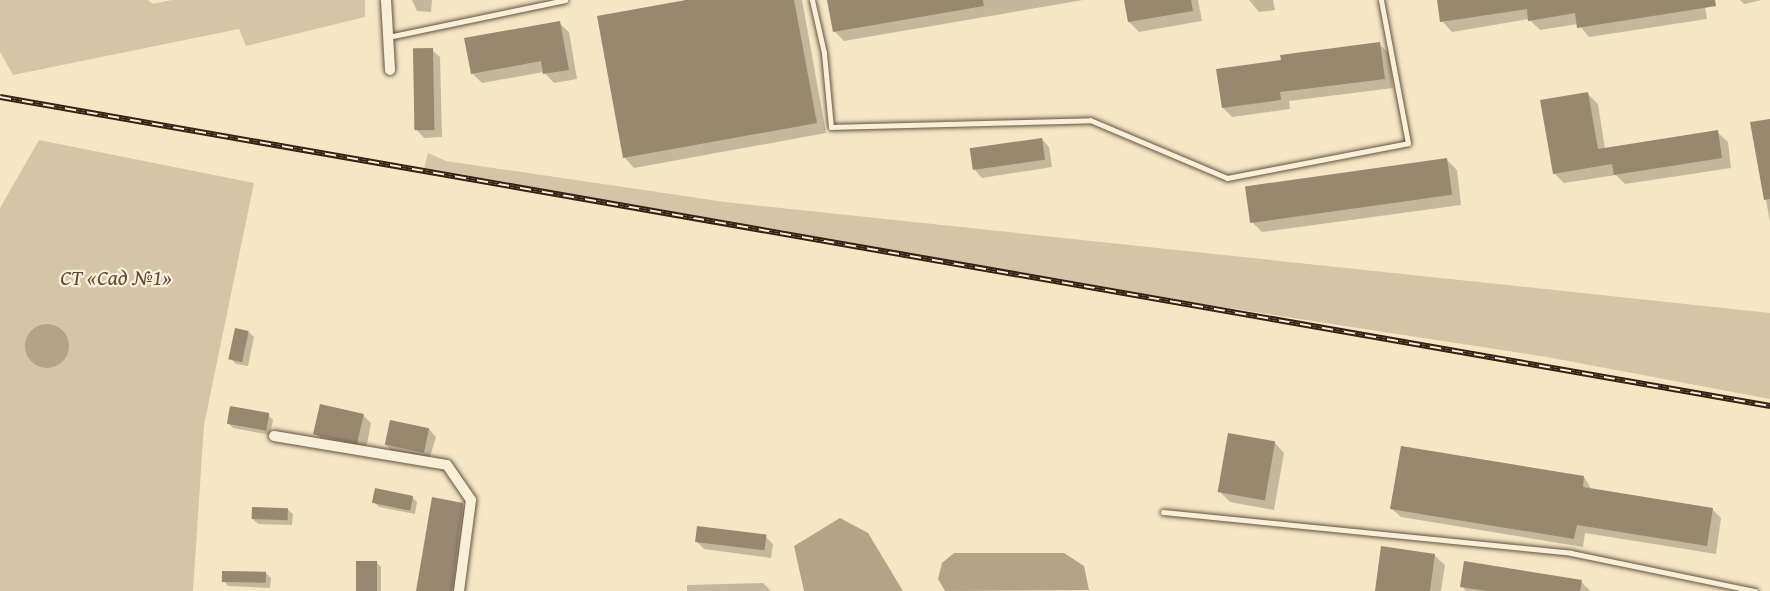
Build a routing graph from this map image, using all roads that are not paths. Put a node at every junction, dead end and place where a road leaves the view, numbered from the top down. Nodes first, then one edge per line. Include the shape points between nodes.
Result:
1 (386, 0) edge
2 (565, 0) edge
3 (812, 0) edge
4 (1381, 0) edge
5 (388, 38) junction
6 (390, 70) dead end
7 (274, 436) dead end
8 (1163, 512) dead end
9 (459, 591) edge
10 (1755, 591) edge

1 - 5 street
2 - 5 lane
3 - 4 lane via 824,53 831,127 1090,120 1227,178 1408,143
5 - 6 street
7 - 9 street via 447,465 471,500
8 - 10 lane via 1571,553

